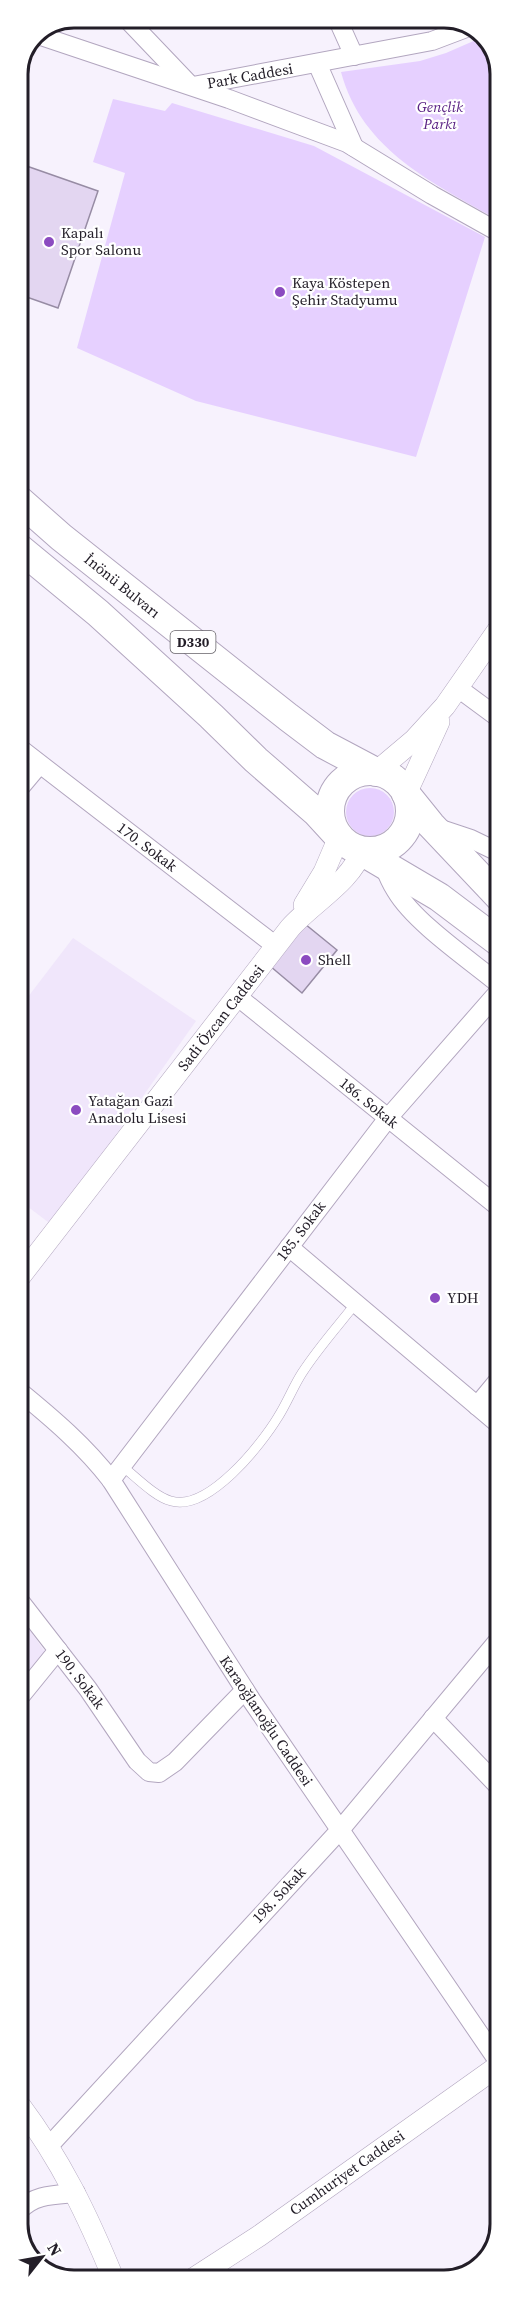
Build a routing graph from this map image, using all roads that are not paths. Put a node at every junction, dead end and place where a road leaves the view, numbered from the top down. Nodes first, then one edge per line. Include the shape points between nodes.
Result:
1 (136, 28) edge
2 (342, 29) edge
3 (459, 31) edge
4 (47, 38) edge
5 (354, 56) junction
6 (317, 63) junction
7 (192, 86) junction
8 (354, 147) junction
9 (490, 227) edge
10 (28, 507) edge
11 (28, 555) edge
12 (490, 642) edge
13 (458, 688) junction
14 (490, 712) edge
15 (28, 756) edge
16 (39, 765) junction
17 (376, 772) junction
18 (28, 778) edge
19 (406, 794) junction
20 (432, 825) junction
21 (490, 848) edge
22 (360, 850) junction
23 (490, 887) edge
24 (490, 935) edge
25 (276, 946) junction
26 (490, 977) edge
27 (238, 997) junction
28 (490, 1001) edge
29 (388, 1118) junction
30 (490, 1200) edge
31 (290, 1247) junction
32 (28, 1266) edge
33 (356, 1303) junction
34 (490, 1390) edge
35 (28, 1399) edge
36 (477, 1406) junction
37 (490, 1417) edge
38 (117, 1473) junction
39 (28, 1612) edge
40 (58, 1650) junction
41 (490, 1650) edge
42 (28, 1687) edge
43 (245, 1690) junction
44 (433, 1718) junction
45 (490, 1778) edge
46 (340, 1830) junction
47 (490, 2049) edge
48 (490, 2071) edge
49 (28, 2117) edge
50 (49, 2146) junction
51 (76, 2193) junction
52 (28, 2204) edge
53 (110, 2270) edge
54 (206, 2270) edge

1 - 7 street
2 - 5 street
3 - 5 street, Park Caddesi via 432,41
4 - 7 street, Park Caddesi
5 - 6 street, Park Caddesi
6 - 7 street, Park Caddesi
6 - 8 street
7 - 8 street via 315,129
8 - 9 street
10 - 17 highway, İnönü Bulvarı / D330 via 288,717 325,745
11 - 22 highway, D330 via 107,621 256,760
12 - 13 street
13 - 14 street
13 - 17 street via 414,740
13 - 19 street
15 - 16 street, 170. Sokak
16 - 18 street
16 - 25 street, 170. Sokak
17 - 19 highway via 399,783
17 - 22 highway via 353,775 335,792 331,803 330,815
19 - 20 highway
19 - 22 highway via 410,819 397,842 374,852
20 - 21 street
20 - 23 highway
22 - 24 highway, D330 via 439,897
22 - 25 street, Sadi Özcan Caddesi via 324,872
22 - 26 street via 406,904
25 - 27 street, Sadi Özcan Caddesi
27 - 29 street, 186. Sokak
27 - 32 street, Sadi Özcan Caddesi
28 - 29 street, 185. Sokak
29 - 30 street, 186. Sokak
29 - 31 street, 185. Sokak
31 - 33 street
31 - 38 street, 185. Sokak
33 - 36 street
33 - 38 lane via 302,1373 268,1433 210,1491 197,1498 172,1502
34 - 36 street
35 - 38 street, Karaoğlanoğlu Caddesi via 96,1460
36 - 37 street
38 - 43 street, Karaoğlanoğlu Caddesi
39 - 40 street, 190. Sokak
40 - 42 street
40 - 43 street, 190. Sokak via 138,1761 153,1773 170,1767
41 - 44 street, 198. Sokak
43 - 46 street, Karaoğlanoğlu Caddesi
44 - 45 street
44 - 46 street, 198. Sokak
46 - 47 street, Karaoğlanoğlu Caddesi
46 - 50 street, 198. Sokak
48 - 54 street, Cumhuriyet Caddesi
49 - 50 street
50 - 51 street
51 - 52 street via 41,2197
51 - 53 street

